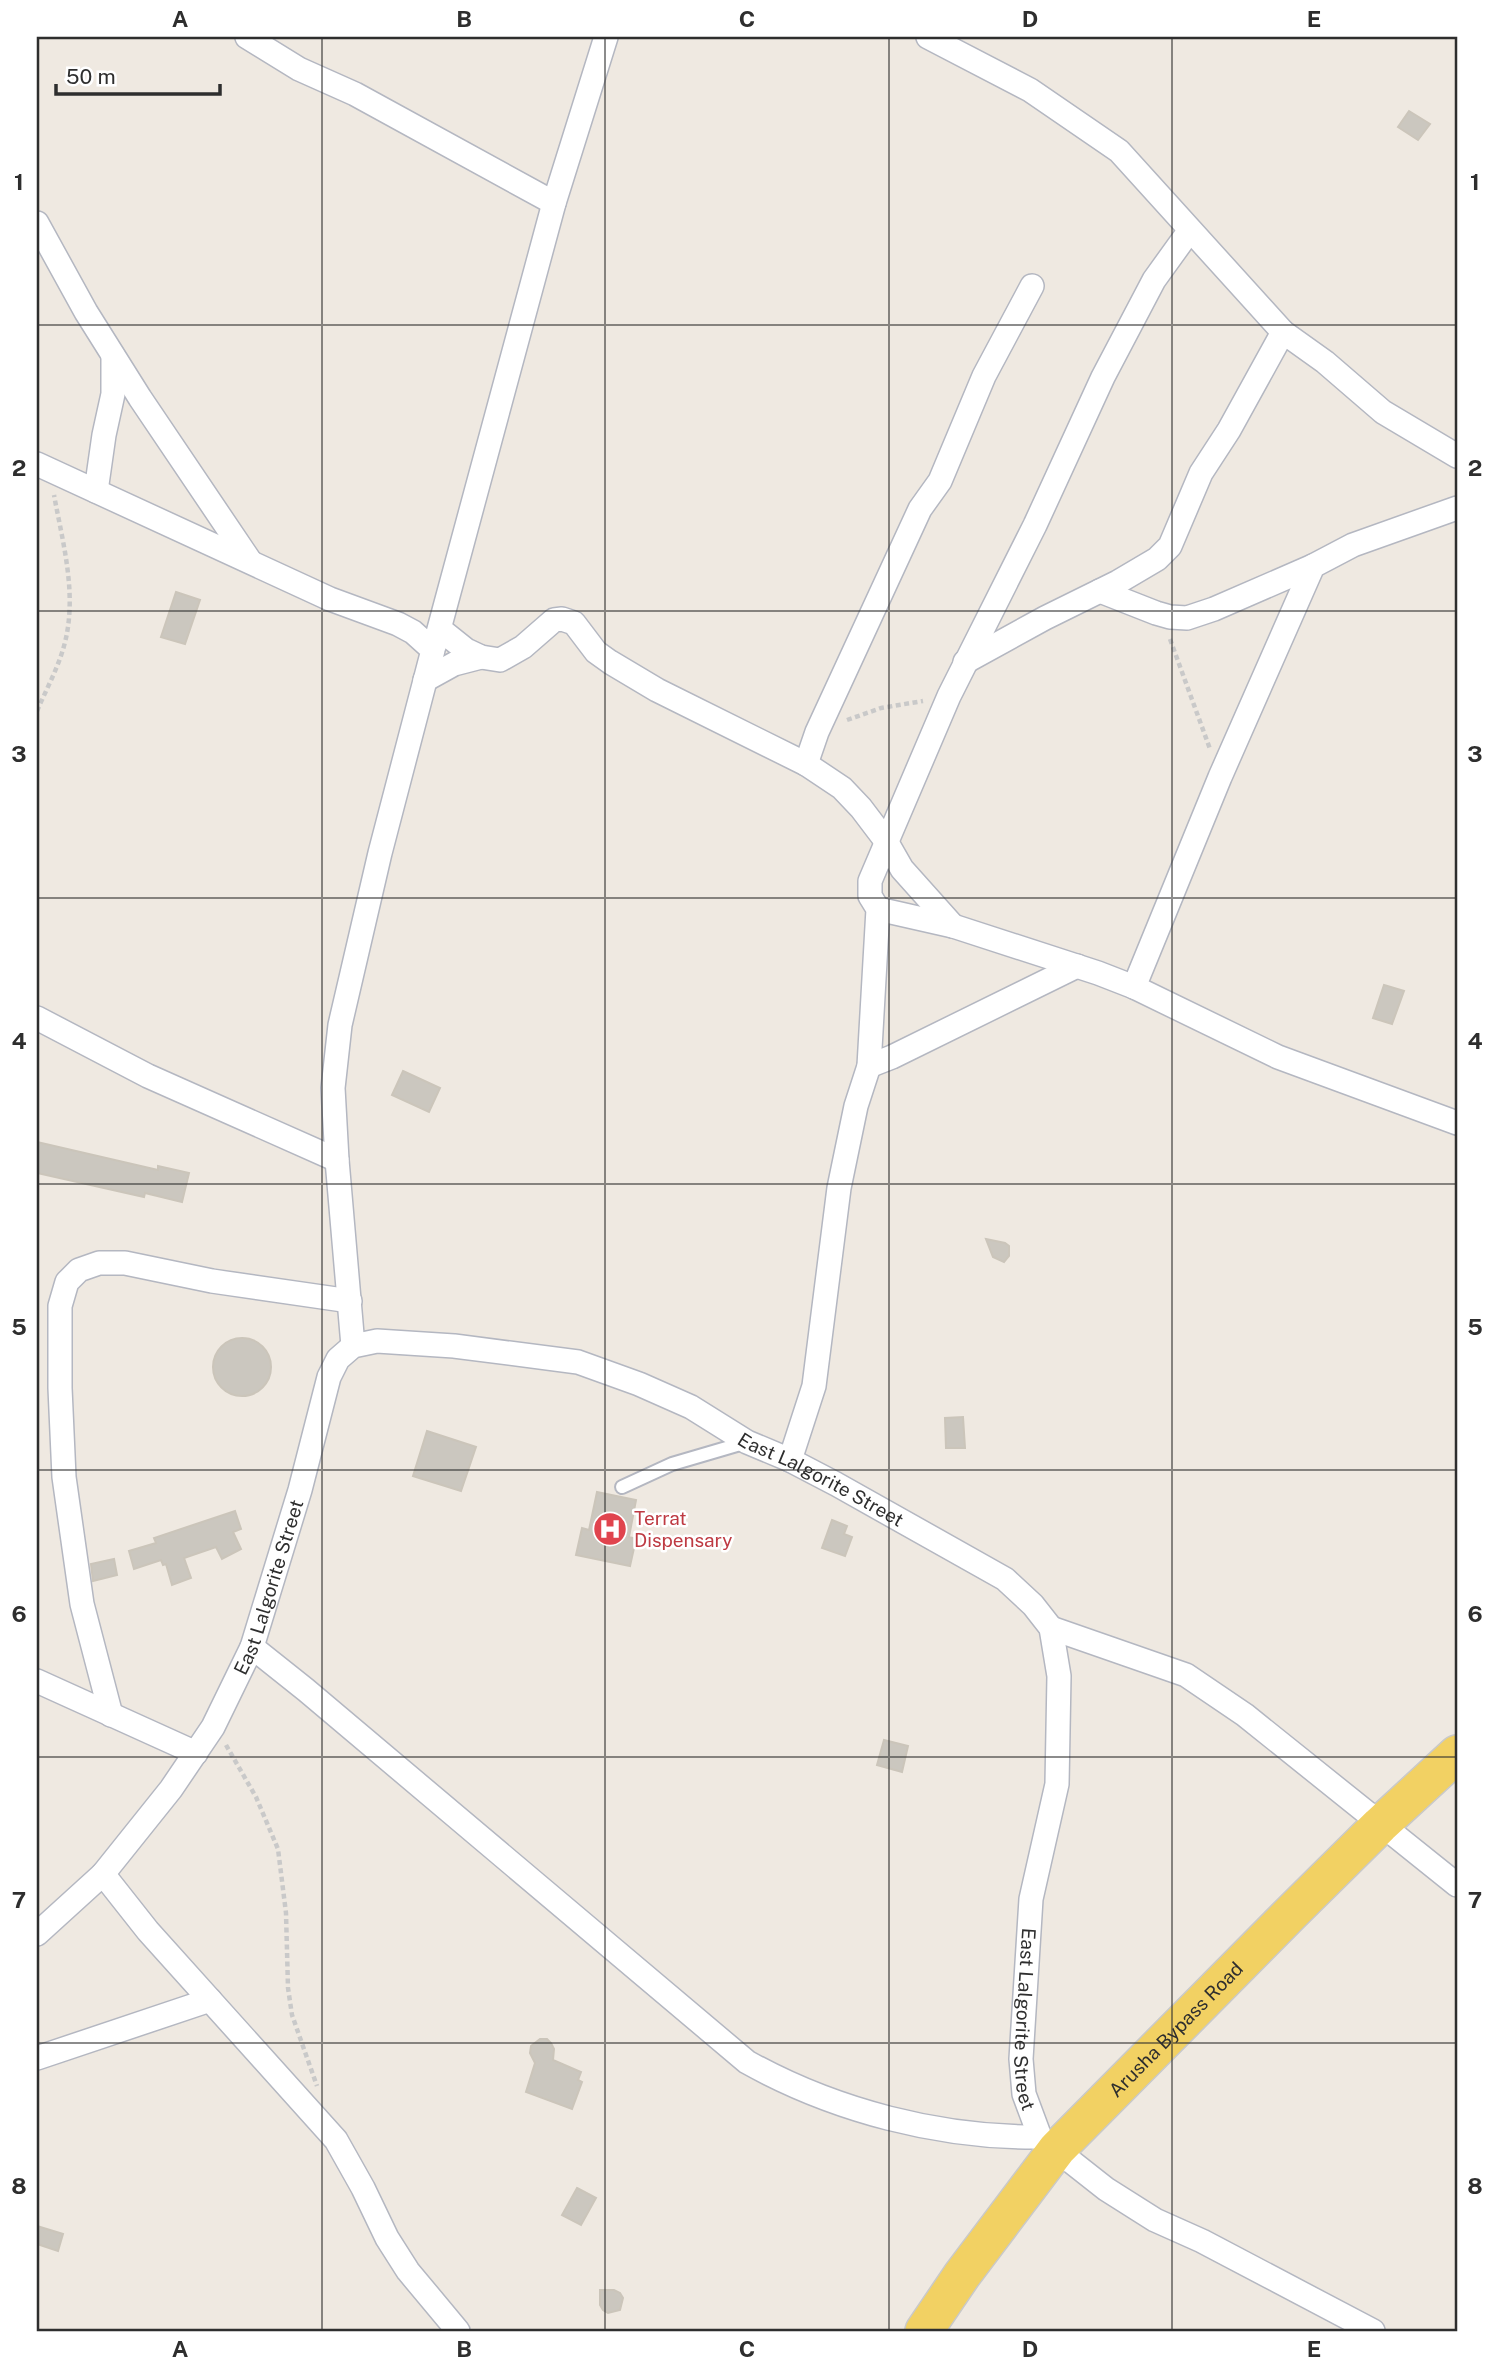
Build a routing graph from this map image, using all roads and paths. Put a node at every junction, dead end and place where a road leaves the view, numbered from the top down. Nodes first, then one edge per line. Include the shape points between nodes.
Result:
1 (247, 37) edge
2 (606, 37) edge
3 (928, 37) edge
4 (554, 203) junction
5 (37, 223) edge
6 (1189, 230) junction
7 (1032, 286) dead end
8 (1283, 332) junction
9 (113, 355) junction
10 (1457, 456) edge
11 (43, 467) edge
12 (96, 491) junction
13 (1457, 508) edge
14 (1157, 559) junction
15 (250, 561) junction
16 (1313, 566) junction
17 (1100, 591) junction
18 (1154, 612) junction
19 (437, 640) junction
20 (481, 657) junction
21 (965, 662) junction
22 (425, 680) junction
23 (948, 696) junction
24 (37, 711) edge
25 (817, 732) junction
26 (806, 764) junction
27 (1220, 777) junction
28 (886, 841) junction
29 (878, 909) junction
30 (953, 926) junction
31 (1077, 966) junction
32 (1134, 988) junction
33 (37, 1018) edge
34 (869, 1066) junction
35 (1457, 1123) edge
36 (337, 1160) junction
37 (350, 1301) junction
38 (354, 1346) junction
39 (747, 1441) junction
40 (790, 1460) junction
41 (622, 1487) dead end
42 (1051, 1628) junction
43 (252, 1647) junction
44 (37, 1681) edge
45 (111, 1715) junction
46 (213, 1727) junction
47 (196, 1753) junction
48 (1457, 1754) edge
49 (1380, 1825) junction
50 (103, 1874) junction
51 (1457, 1885) edge
52 (37, 1934) edge
53 (210, 2000) junction
54 (37, 2058) edge
55 (319, 2090) dead end
56 (1049, 2143) junction
57 (1350, 2326) edge
58 (457, 2331) edge
59 (924, 2331) edge
60 (1373, 2331) edge

1 - 4 street
2 - 4 street
3 - 6 street via 1030,90 1119,151
4 - 19 street
5 - 9 street
6 - 8 street
6 - 21 street via 1154,280 1103,377
7 - 25 street via 984,376 945,471 920,509
8 - 10 street via 1383,412
8 - 14 street via 1201,473 1170,546
9 - 12 street via 114,394
9 - 15 street
11 - 12 street
11 - 24 path via 68,568 70,614 64,646
12 - 15 street
13 - 16 street via 1353,545
14 - 17 street
14 - 18 street via 1145,596
15 - 19 street via 330,599
16 - 18 street via 1187,618
16 - 27 street
17 - 18 street
17 - 21 street
18 - 27 path
19 - 20 street
19 - 22 street
20 - 22 street via 454,664
20 - 26 street via 508,657 554,620 568,620 610,662
21 - 23 street
22 - 36 street via 340,1024 333,1088
23 - 25 path via 881,708
23 - 28 street
25 - 26 street
26 - 28 street via 842,788
27 - 32 street
28 - 29 street via 869,889
28 - 30 street via 902,869
29 - 30 street
29 - 34 street
30 - 31 street
31 - 32 street
31 - 34 street
32 - 35 street via 1278,1057
33 - 36 street via 148,1076
34 - 40 street via 839,1188 814,1386
36 - 37 street
37 - 38 street
37 - 45 street via 125,1263 99,1263 79,1270 66,1282 60,1306 64,1477 82,1604
38 - 39 street, East Lalgorite Street via 377,1341 454,1346 578,1362 691,1407
38 - 43 street, East Lalgorite Street via 338,1359 329,1377
39 - 40 street, East Lalgorite Street
39 - 41 lane via 672,1464
40 - 42 street, East Lalgorite Street via 1005,1579
42 - 49 street via 1186,1675 1245,1715
42 - 56 street, East Lalgorite Street via 1059,1676 1057,1784 1031,1899 1021,2059 1024,2094
43 - 46 street, East Lalgorite Street
43 - 56 street via 747,2062 780,2080 903,2122 947,2132
44 - 45 street
45 - 47 street
46 - 47 street, East Lalgorite Street
46 - 55 path via 256,1797 278,1849 292,2015
47 - 50 street, East Lalgorite Street
48 - 49 main road, Arusha Bypass Road
49 - 51 street
49 - 56 main road, Arusha Bypass Road
50 - 52 street, East Lalgorite Street
50 - 53 street
53 - 54 street
53 - 58 street via 336,2140 408,2272
56 - 57 street via 1106,2189 1155,2220 1202,2241
56 - 59 main road, Arusha Bypass Road
57 - 60 street

